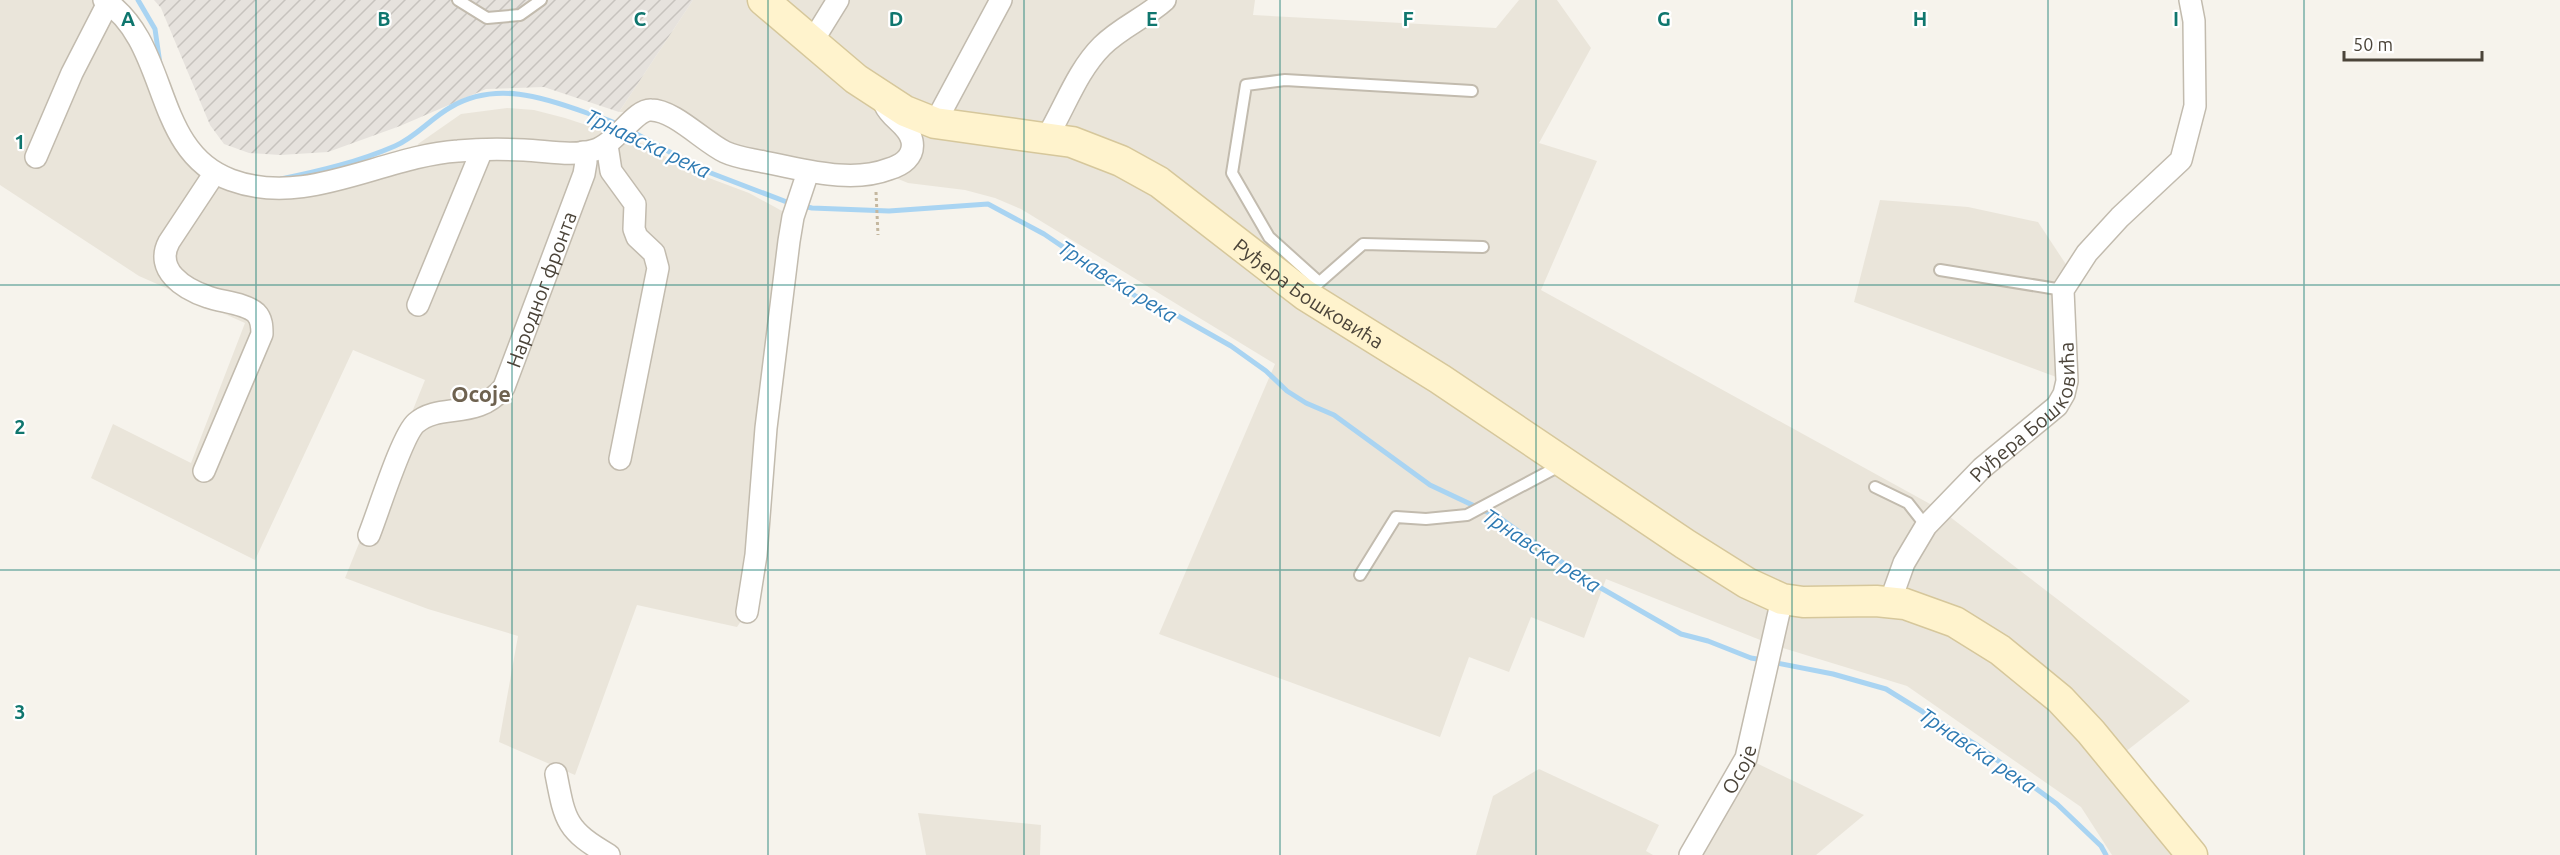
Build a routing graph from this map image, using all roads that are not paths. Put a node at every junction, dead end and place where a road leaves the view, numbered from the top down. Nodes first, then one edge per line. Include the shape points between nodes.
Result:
1 (458, 0) edge
2 (541, 0) edge
3 (763, 0) edge
4 (838, 0) edge
5 (1001, 0) edge
6 (1165, 0) edge
7 (2190, 0) edge
8 (106, 1) edge
9 (812, 42) junction
10 (1472, 91) dead end
11 (883, 96) junction
12 (935, 123) junction
13 (1047, 137) junction
14 (611, 142) junction
15 (482, 150) junction
16 (583, 152) junction
17 (36, 157) dead end
18 (808, 172) junction
19 (214, 174) junction
20 (1483, 247) dead end
21 (1940, 270) dead end
22 (1312, 289) junction
23 (2063, 290) junction
24 (418, 305) dead end
25 (620, 459) dead end
26 (1566, 463) junction
27 (204, 471) dead end
28 (1875, 487) dead end
29 (1926, 526) junction
30 (369, 535) dead end
31 (1359, 575) dead end
32 (1782, 598) junction
33 (1890, 602) junction
34 (747, 612) dead end
35 (556, 774) dead end
36 (609, 855) edge
37 (1690, 855) edge
38 (2192, 855) edge

1 - 2 lane via 487,18 520,15
3 - 9 main road, Руђера Бошковића
4 - 9 street
5 - 12 street
6 - 13 street via 1122,29 1093,55
7 - 23 street via 2194,21 2195,106 2181,160 2087,253
8 - 17 street
8 - 19 street via 121,11 147,52 180,136
9 - 11 main road, Руђера Бошковића
10 - 22 lane, Руђера Бошковића via 1285,80 1246,85 1232,173 1269,237
11 - 12 main road, Руђера Бошковића via 905,111
11 - 18 street, Руђера Бошковића via 888,113 911,137 909,158 867,174
12 - 13 main road, Руђера Бошковића
13 - 22 main road, Руђера Бошковића via 1089,147 1159,182
14 - 16 street
14 - 18 street via 640,112 658,111 723,151
14 - 25 street via 611,171 635,204 634,229 654,253 658,268
15 - 16 street
15 - 19 street via 415,157 287,189 254,187
15 - 24 street
16 - 30 street, Народног фронта via 584,174 504,387 481,406 417,422 406,437
18 - 34 street via 793,217
19 - 27 street via 166,248 164,262 170,275 186,286 207,297 250,309 260,319 262,334
20 - 22 lane via 1363,244
21 - 23 lane
22 - 26 main road, Руђера Бошковића
23 - 29 street, Руђера Бошковића via 2067,381 2064,394 2057,406 1982,468
26 - 31 lane via 1469,514 1426,519 1396,517
26 - 32 main road, Руђера Бошковића via 1725,570
28 - 29 lane via 1908,503
29 - 33 street, Руђера Бошковића via 1904,563
32 - 33 main road, Руђера Бошковића via 1828,603
32 - 37 street, Осоје via 1746,758
33 - 38 main road, Руђера Бошковића via 1955,622 2000,650 2060,699
35 - 36 street via 564,812 573,829 584,841

